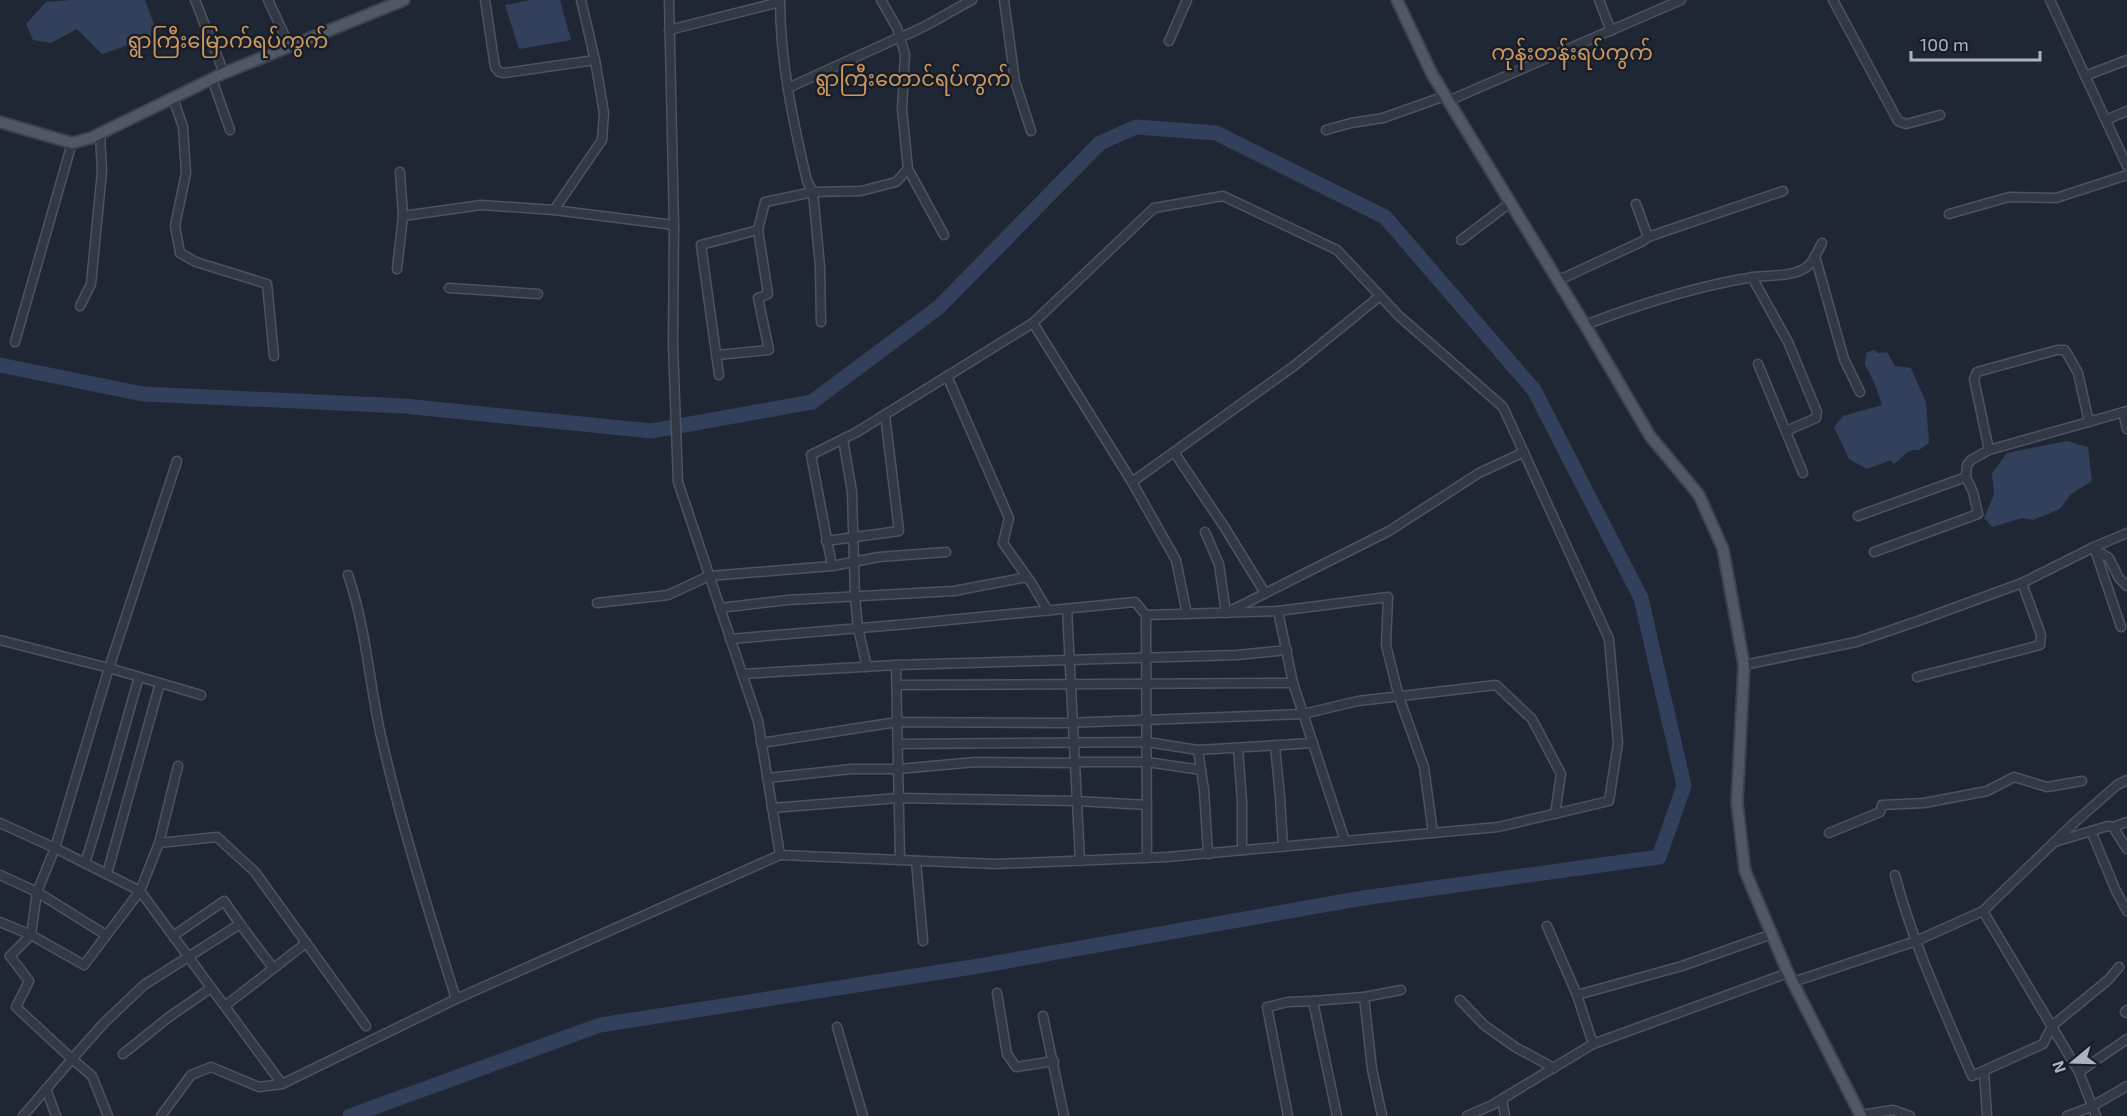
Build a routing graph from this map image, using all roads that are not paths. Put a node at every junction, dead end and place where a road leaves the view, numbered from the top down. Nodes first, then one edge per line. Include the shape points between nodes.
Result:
1 (195, 0) edge
2 (268, 0) edge
3 (404, 0) edge
4 (485, 0) edge
5 (581, 0) edge
6 (669, 0) edge
7 (881, 0) edge
8 (972, 0) edge
9 (1004, 0) edge
10 (1186, 0) edge
11 (1397, 0) edge
12 (1599, 0) edge
13 (1681, 0) edge
14 (1833, 0) edge
15 (2050, 0) edge
16 (780, 1) edge
17 (669, 30) junction
18 (1611, 31) junction
19 (900, 37) junction
20 (1169, 41) dead end
21 (290, 47) junction
22 (595, 60) junction
23 (2127, 60) edge
24 (224, 73) junction
25 (2085, 76) junction
26 (212, 79) junction
27 (788, 88) junction
28 (173, 98) junction
29 (1447, 98) junction
30 (2127, 111) edge
31 (1940, 115) dead end
32 (2106, 120) junction
33 (0, 122) edge
34 (230, 130) dead end
35 (1326, 130) dead end
36 (1031, 131) dead end
37 (100, 134) junction
38 (72, 143) junction
39 (2127, 166) edge
40 (908, 169) junction
41 (400, 172) dead end
42 (2127, 175) edge
43 (1783, 191) dead end
44 (813, 192) junction
45 (1510, 203) junction
46 (1636, 204) dead end
47 (554, 210) junction
48 (1949, 214) dead end
49 (403, 216) junction
50 (674, 225) junction
51 (758, 230) junction
52 (944, 235) dead end
53 (1648, 237) junction
54 (1461, 240) dead end
55 (1822, 243) dead end
56 (1815, 256) junction
57 (398, 269) dead end
58 (1752, 278) junction
59 (1557, 281) junction
60 (449, 288) dead end
61 (538, 294) dead end
62 (1380, 296) junction
63 (80, 306) dead end
64 (822, 322) dead end
65 (1033, 323) junction
66 (1585, 326) junction
67 (15, 342) dead end
68 (717, 355) junction
69 (274, 356) dead end
70 (1758, 364) dead end
71 (719, 375) dead end
72 (947, 376) junction
73 (1860, 393) dead end
74 (2125, 411) edge
75 (885, 415) junction
76 (2089, 422) junction
77 (2127, 429) edge
78 (1786, 431) junction
79 (843, 439) junction
80 (1989, 450) junction
81 (1174, 452) junction
82 (1524, 452) junction
83 (177, 461) dead end
84 (1803, 473) dead end
85 (1966, 477) junction
86 (1132, 482) junction
87 (1858, 516) dead end
88 (1205, 532) dead end
89 (2127, 533) edge
90 (852, 538) junction
91 (826, 541) junction
92 (2094, 548) junction
93 (946, 552) dead end
94 (1874, 552) dead end
95 (854, 562) junction
96 (832, 566) junction
97 (348, 575) dead end
98 (709, 576) junction
99 (1028, 577) junction
100 (2022, 584) junction
101 (2127, 586) edge
102 (1265, 593) junction
103 (855, 597) junction
104 (597, 603) dead end
105 (720, 608) junction
106 (1067, 609) junction
107 (1048, 611) junction
108 (1278, 611) junction
109 (1226, 613) junction
110 (1186, 614) junction
111 (1146, 615) junction
112 (2121, 627) dead end
113 (858, 628) junction
114 (730, 639) junction
115 (0, 640) edge
116 (1287, 650) junction
117 (1146, 658) junction
118 (1069, 659) junction
119 (1744, 665) junction
120 (896, 666) junction
121 (867, 667) junction
122 (110, 668) junction
123 (742, 674) junction
124 (140, 677) junction
125 (1917, 677) dead end
126 (160, 683) junction
127 (1293, 683) junction
128 (1070, 684) junction
129 (1146, 684) junction
130 (897, 685) junction
131 (201, 695) dead end
132 (1399, 697) junction
133 (1303, 714) junction
134 (1147, 718) junction
135 (897, 722) junction
136 (1073, 723) junction
137 (1147, 742) junction
138 (761, 743) junction
139 (1313, 743) junction
140 (898, 744) junction
141 (1074, 744) junction
142 (1275, 746) junction
143 (1238, 748) junction
144 (1198, 750) junction
145 (1078, 762) junction
146 (1147, 762) junction
147 (178, 766) dead end
148 (898, 769) junction
149 (1201, 770) junction
150 (767, 778) junction
151 (2127, 780) edge
152 (2082, 781) dead end
153 (898, 798) junction
154 (1077, 801) junction
155 (1147, 805) junction
156 (772, 808) junction
157 (1555, 814) junction
158 (2127, 822) edge
159 (0, 823) edge
160 (2113, 827) junction
161 (2091, 831) junction
162 (1433, 833) junction
163 (1828, 833) dead end
164 (1345, 841) junction
165 (2054, 842) junction
166 (159, 843) junction
167 (1282, 847) junction
168 (55, 848) junction
169 (2127, 849) edge
170 (1242, 850) junction
171 (1208, 854) junction
172 (780, 855) junction
173 (1147, 858) junction
174 (900, 860) junction
175 (916, 861) junction
176 (1080, 861) junction
177 (85, 863) junction
178 (107, 874) junction
179 (0, 875) edge
180 (1895, 875) dead end
181 (140, 891) junction
182 (37, 892) junction
183 (1983, 911) junction
184 (2127, 911) edge
185 (0, 922) edge
186 (240, 924) junction
187 (1548, 926) dead end
188 (1772, 934) junction
189 (31, 935) junction
190 (106, 935) junction
191 (173, 936) junction
192 (923, 941) dead end
193 (1916, 941) junction
194 (306, 943) junction
195 (188, 956) junction
196 (2120, 967) dead end
197 (273, 968) junction
198 (1790, 977) junction
199 (212, 988) junction
200 (1401, 990) dead end
201 (998, 993) dead end
202 (1576, 995) junction
203 (1364, 997) junction
204 (456, 999) junction
205 (1460, 1000) dead end
206 (1313, 1001) junction
207 (225, 1006) junction
208 (1043, 1016) dead end
209 (366, 1026) dead end
210 (2052, 1026) junction
211 (837, 1027) dead end
212 (2127, 1039) edge
213 (1593, 1044) junction
214 (123, 1054) dead end
215 (72, 1059) junction
216 (1054, 1061) junction
217 (1554, 1068) junction
218 (1984, 1071) junction
219 (2079, 1072) junction
220 (282, 1084) junction
221 (2127, 1086) edge
222 (46, 1089) junction
223 (1502, 1099) junction
224 (2091, 1107) junction
225 (23, 1116) edge
226 (56, 1116) edge
227 (108, 1116) edge
228 (161, 1116) edge
229 (864, 1116) edge
230 (1064, 1116) edge
231 (1288, 1116) edge
232 (1337, 1116) edge
233 (1382, 1116) edge
234 (1467, 1116) edge
235 (1505, 1116) edge
236 (1861, 1116) edge
237 (1910, 1116) edge
238 (1987, 1116) edge
239 (2067, 1116) edge
240 (2096, 1116) edge

1 - 24 street
2 - 21 street
3 - 21 main road
4 - 22 street via 499,72
5 - 22 street
6 - 17 street
7 - 19 street
8 - 19 street
9 - 36 street via 1015,81
10 - 20 street
11 - 29 main road
12 - 18 street
13 - 18 street
14 - 31 street via 1898,121 1906,124
15 - 25 street
16 - 17 street
16 - 27 street via 781,47
17 - 50 street
18 - 29 street
19 - 27 street
19 - 40 street via 905,54 902,109
21 - 24 main road
22 - 47 street via 604,113 602,140
23 - 25 street
24 - 26 main road
25 - 32 street
26 - 28 main road
26 - 34 street
27 - 44 street via 807,181
28 - 37 main road
28 - 69 street via 183,127 186,173 175,226 180,253 196,262 267,284
29 - 35 street
29 - 45 main road
30 - 32 street
32 - 39 street
33 - 38 main road
37 - 38 main road
37 - 63 street via 102,171 91,284
38 - 67 street
40 - 44 street via 896,182 861,191
40 - 52 street
41 - 49 street
42 - 48 street via 2056,198 2009,197
43 - 53 street
44 - 51 street via 765,202
44 - 64 street
45 - 54 street
45 - 59 main road
46 - 53 street
47 - 49 street via 481,205
47 - 50 street
49 - 57 street
50 - 98 street via 678,482
51 - 68 street via 701,245
51 - 68 street via 768,294 758,298 769,350
53 - 59 street
55 - 56 street
56 - 58 street via 1801,270
56 - 73 street via 1844,359
58 - 66 street via 1665,296
58 - 78 street via 1788,342 1817,412 1816,418
59 - 66 main road
60 - 61 street
62 - 65 street via 1337,250 1223,196 1154,208
62 - 81 street via 1294,366
62 - 82 street via 1503,407
65 - 72 street
65 - 86 street
66 - 119 main road via 1650,436 1699,495 1723,549
68 - 71 street
70 - 78 street
72 - 75 street
72 - 99 street via 1009,518 1003,543
74 - 76 street
74 - 77 street
75 - 79 street
75 - 90 street via 899,531
76 - 80 street
76 - 80 street via 2078,373 2065,350 2034,356 1975,375
78 - 84 street
79 - 90 street via 852,492
79 - 91 street via 812,455
80 - 85 street via 1971,460
81 - 86 street
81 - 102 street
82 - 102 street via 1479,473 1389,531
82 - 157 street via 1610,639 1618,743 1609,801
83 - 122 street
85 - 87 street
85 - 94 street via 1978,514
86 - 110 street via 1176,560
88 - 109 street via 1219,564
89 - 92 street
90 - 91 street
90 - 95 street
91 - 96 street
92 - 100 street
92 - 101 street via 2109,558
92 - 112 street
93 - 95 street
95 - 96 street
95 - 103 street
96 - 98 street
97 - 204 street via 359,607 381,734 406,838
98 - 104 street via 668,595
98 - 105 street
99 - 103 street via 954,591
99 - 107 street
100 - 119 street via 1856,642
100 - 125 street via 2041,636 2040,645
102 - 109 street
103 - 105 street
103 - 113 street
105 - 114 street
106 - 107 street
106 - 111 street via 1135,602
106 - 118 street
107 - 113 street
108 - 109 street
108 - 116 street
108 - 132 street via 1388,597 1386,645
109 - 110 street
110 - 111 street
111 - 117 street
113 - 114 street
113 - 121 street
114 - 123 street
115 - 122 street
116 - 117 street
116 - 127 street
117 - 118 street
117 - 129 street
118 - 120 street
118 - 128 street
119 - 188 main road via 1737,803 1745,871
120 - 121 street
120 - 130 street
121 - 123 street
122 - 124 street
122 - 168 street
123 - 138 street
124 - 126 street
124 - 177 street
126 - 131 street
126 - 178 street
127 - 129 street
127 - 133 street
128 - 129 street
128 - 130 street
128 - 136 street
129 - 134 street
130 - 135 street
132 - 133 street via 1358,701
132 - 157 street via 1496,685 1532,718 1561,774
132 - 162 street via 1424,767
133 - 134 street
133 - 139 street
134 - 136 street
134 - 137 street
135 - 136 street
135 - 138 street
135 - 140 street
136 - 141 street
137 - 141 street
137 - 144 street
137 - 146 street
138 - 150 street
139 - 142 street
139 - 164 street
140 - 141 street
140 - 148 street
141 - 145 street
142 - 143 street
142 - 167 street
143 - 144 street
143 - 170 street
144 - 149 street
145 - 146 street
145 - 148 street via 976,762
145 - 154 street
146 - 149 street
146 - 155 street
147 - 166 street
148 - 150 street via 852,769
148 - 153 street
149 - 171 street
150 - 156 street
151 - 165 street
152 - 163 street via 2046,787 2014,777 1987,790 1924,803 1882,805 1880,812
153 - 154 street
153 - 156 street
153 - 174 street
154 - 155 street
154 - 176 street
155 - 173 street
156 - 172 street
157 - 162 street via 1498,827
158 - 160 street
159 - 168 street
160 - 161 street
160 - 169 street
161 - 165 street
161 - 184 street
162 - 164 street
164 - 167 street
165 - 183 street
166 - 181 street
166 - 194 street via 217,837 255,872
167 - 170 street
168 - 177 street
168 - 182 street
170 - 171 street
171 - 173 street
172 - 174 street
172 - 204 street
173 - 176 street
174 - 175 street
175 - 176 street
175 - 192 street
177 - 178 street
178 - 181 street
179 - 182 street
180 - 193 street
181 - 190 street
181 - 191 street
182 - 189 street
182 - 190 street
183 - 193 street
183 - 210 street
185 - 189 street
186 - 191 street via 224,901
186 - 195 street
186 - 197 street
187 - 202 street
188 - 198 main road
188 - 202 street via 1682,966
189 - 190 street via 84,965
189 - 215 street via 10,956 30,981 16,1007
191 - 195 street
193 - 198 street
193 - 218 street via 1972,1076
194 - 197 street
194 - 209 street
195 - 199 street
195 - 215 street via 144,985
196 - 210 street
197 - 207 street
198 - 213 street
198 - 236 main road
199 - 207 street
199 - 214 street
200 - 203 street
201 - 216 street via 1006,1054 1016,1067
202 - 213 street
203 - 206 street
203 - 233 street via 1372,1070
204 - 220 street
205 - 217 street via 1515,1047
206 - 231 street via 1267,1007
206 - 232 street
207 - 220 street
208 - 216 street
210 - 218 street via 2043,1044
210 - 219 street
211 - 229 street
212 - 219 street
213 - 217 street
215 - 222 street
215 - 227 street via 92,1076
216 - 230 street
217 - 223 street
218 - 238 street
219 - 224 street
220 - 228 street via 259,1087 211,1067 191,1075
221 - 224 street
222 - 225 street
222 - 226 street
223 - 234 street
223 - 235 street
224 - 239 street
224 - 240 street
236 - 237 street via 1893,1110

